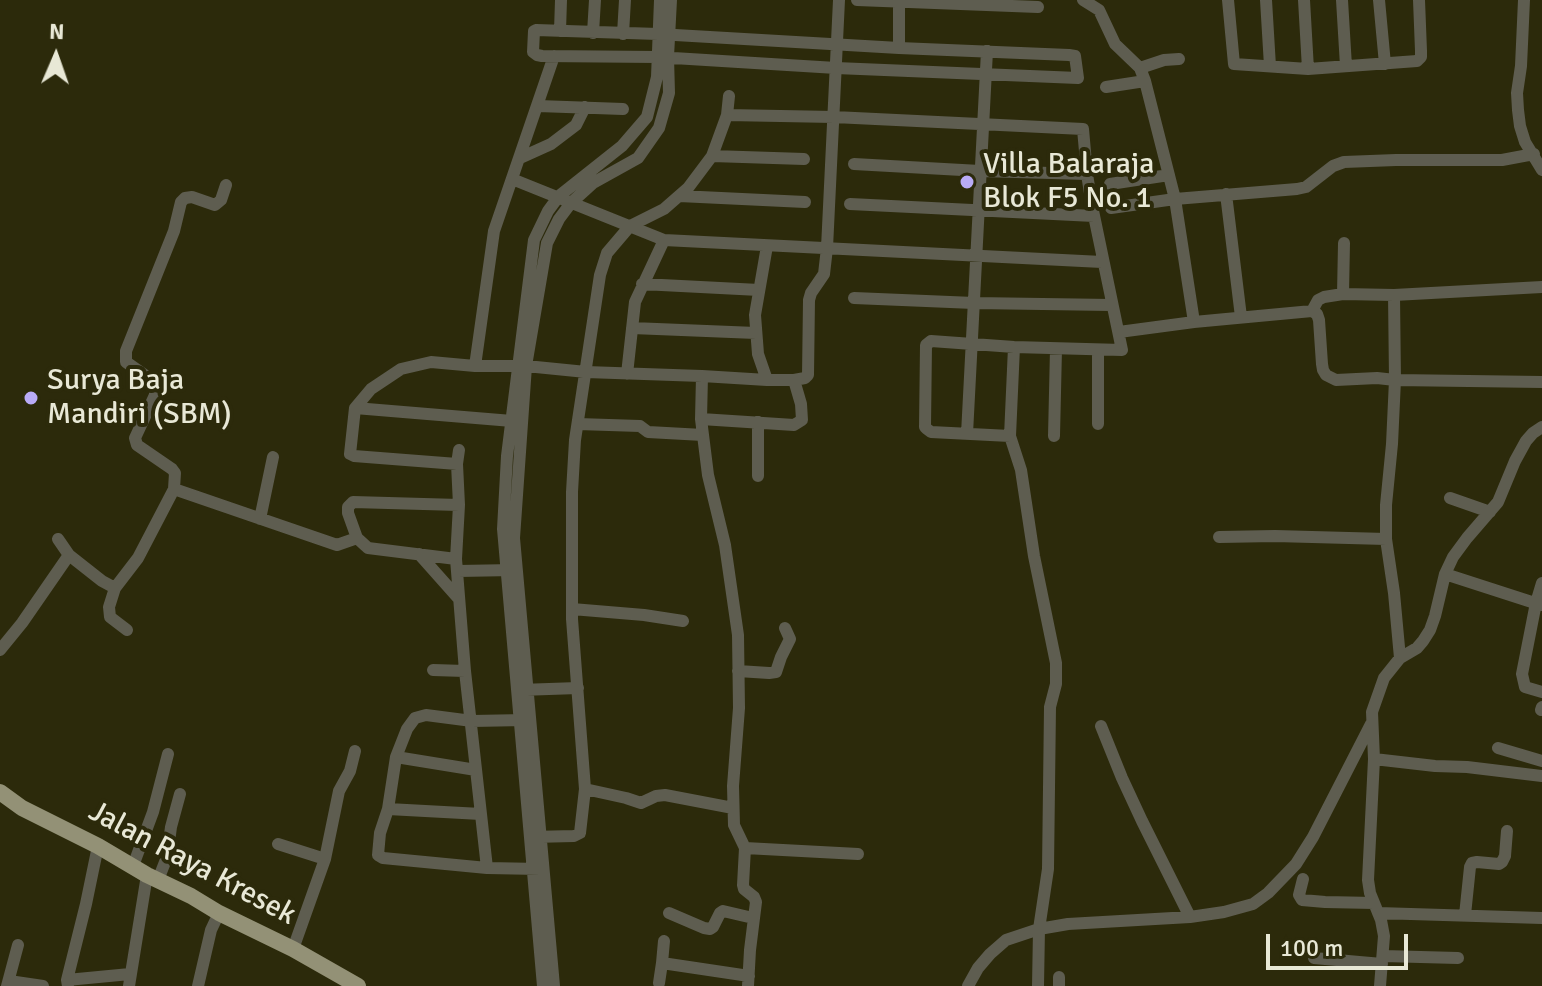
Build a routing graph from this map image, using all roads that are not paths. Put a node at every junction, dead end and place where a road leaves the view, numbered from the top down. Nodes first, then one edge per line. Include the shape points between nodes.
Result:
1 (561, 0) edge
2 (595, 0) edge
3 (625, 0) edge
4 (660, 0) edge
5 (671, 0) edge
6 (839, 0) edge
7 (857, 0) edge
8 (1083, 0) edge
9 (1228, 0) edge
10 (1266, 0) edge
11 (1304, 0) edge
12 (1342, 0) edge
13 (1379, 0) edge
14 (1419, 0) edge
15 (1524, 0) edge
16 (899, 2) edge
17 (1000, 3) edge
18 (1038, 7) dead end
19 (560, 31) junction
20 (593, 33) junction
21 (623, 34) junction
22 (664, 35) junction
23 (837, 44) junction
24 (899, 48) junction
25 (987, 51) junction
26 (554, 56) junction
27 (663, 57) junction
28 (1179, 59) dead end
29 (1385, 64) junction
30 (1270, 66) junction
31 (1346, 66) junction
32 (836, 68) junction
33 (1308, 69) junction
34 (1142, 74) junction
35 (985, 75) junction
36 (1106, 87) dead end
37 (729, 96) dead end
38 (538, 106) junction
39 (585, 107) junction
40 (623, 109) dead end
41 (727, 115) junction
42 (834, 117) junction
43 (982, 125) junction
44 (1534, 154) junction
45 (712, 156) junction
46 (520, 158) junction
47 (804, 159) dead end
48 (854, 164) dead end
49 (1542, 170) edge
50 (980, 171) junction
51 (1087, 174) junction
52 (1169, 175) junction
53 (512, 179) junction
54 (1110, 184) dead end
55 (226, 185) dead end
56 (1226, 194) junction
57 (679, 196) junction
58 (1175, 199) junction
59 (565, 200) junction
60 (805, 202) dead end
61 (850, 204) dead end
62 (1111, 208) dead end
63 (978, 210) junction
64 (1094, 216) junction
65 (630, 226) junction
66 (664, 240) junction
67 (1344, 243) dead end
68 (767, 246) junction
69 (827, 248) junction
70 (975, 255) junction
71 (1102, 262) junction
72 (642, 284) junction
73 (1542, 287) edge
74 (759, 290) junction
75 (1343, 294) junction
76 (1394, 295) junction
77 (854, 298) dead end
78 (974, 303) junction
79 (1111, 305) junction
80 (1312, 311) junction
81 (1241, 317) junction
82 (1194, 322) junction
83 (632, 328) junction
84 (1119, 332) junction
85 (756, 333) junction
86 (972, 343) junction
87 (1014, 347) junction
88 (1056, 349) junction
89 (1098, 350) junction
90 (475, 366) junction
91 (522, 367) junction
92 (586, 372) junction
93 (627, 374) junction
94 (702, 376) junction
95 (767, 380) junction
96 (794, 380) junction
97 (1395, 380) junction
98 (1542, 382) edge
99 (355, 408) junction
100 (701, 419) junction
101 (512, 421) junction
102 (758, 422) junction
103 (578, 424) junction
104 (1098, 424) dead end
105 (1542, 427) edge
106 (967, 434) junction
107 (703, 435) junction
108 (1010, 436) junction
109 (1054, 436) dead end
110 (273, 457) dead end
111 (758, 476) dead end
112 (174, 489) junction
113 (1450, 498) dead end
114 (459, 505) junction
115 (1490, 512) junction
116 (260, 519) junction
117 (509, 526) junction
118 (1219, 537) dead end
119 (357, 538) junction
120 (58, 539) dead end
121 (1386, 539) junction
122 (419, 554) junction
123 (69, 555) junction
124 (457, 565) junction
125 (511, 570) junction
126 (1445, 574) junction
127 (1542, 583) edge
128 (115, 588) junction
129 (460, 599) junction
130 (1539, 604) edge
131 (572, 609) junction
132 (683, 621) dead end
133 (785, 628) dead end
134 (127, 630) dead end
135 (0, 650) edge
136 (1400, 658) junction
137 (433, 670) dead end
138 (465, 671) junction
139 (738, 671) junction
140 (578, 688) junction
141 (522, 690) junction
142 (1542, 692) edge
143 (524, 720) junction
144 (472, 721) junction
145 (1371, 723) junction
146 (1101, 726) dead end
147 (1498, 748) dead end
148 (355, 751) dead end
149 (168, 754) dead end
150 (396, 757) junction
151 (1374, 759) junction
152 (1542, 761) edge
153 (476, 770) junction
154 (1542, 776) edge
155 (585, 789) junction
156 (0, 792) edge
157 (180, 794) dead end
158 (733, 808) junction
159 (388, 809) junction
160 (481, 814) junction
161 (1507, 831) dead end
162 (534, 837) junction
163 (278, 844) dead end
164 (98, 846) junction
165 (745, 848) junction
166 (858, 854) dead end
167 (325, 859) junction
168 (487, 868) junction
169 (538, 869) junction
170 (146, 874) junction
171 (1303, 879) dead end
172 (1376, 908) junction
173 (219, 913) junction
174 (669, 913) dead end
175 (1465, 915) junction
176 (1190, 917) junction
177 (753, 918) junction
178 (1542, 918) edge
179 (1039, 929) junction
180 (664, 941) dead end
181 (18, 945) dead end
182 (293, 949) junction
183 (1314, 958) dead end
184 (1458, 958) dead end
185 (1382, 960) junction
186 (662, 963) junction
187 (130, 980) edge
188 (748, 981) edge
189 (8, 983) edge
190 (67, 983) edge
191 (659, 983) dead end
192 (43, 986) edge
193 (198, 986) edge
194 (358, 986) edge
195 (543, 986) edge
196 (554, 986) edge
197 (968, 986) edge
198 (1038, 986) edge
199 (1380, 986) edge

1 - 19 street
2 - 20 street
3 - 21 street
4 - 22 street
5 - 22 street
6 - 23 street
7 - 16 street
8 - 34 street via 1099,10 1115,44
9 - 30 street via 1234,64
10 - 30 street
11 - 33 street
12 - 31 street
13 - 29 street
14 - 29 street via 1420,59
15 - 44 street via 1518,110 1525,142
16 - 17 street
16 - 24 street
17 - 18 street
19 - 20 street
19 - 26 street via 534,31 533,52
20 - 21 street
21 - 22 street
22 - 23 street
22 - 27 street
23 - 24 street
23 - 32 street
24 - 25 street
25 - 35 street
25 - 35 street via 1075,56 1078,78
26 - 27 street
26 - 38 street
27 - 32 street
27 - 59 street via 647,117
27 - 59 street via 669,93 659,128 638,158
28 - 34 street via 1164,60
29 - 31 street
30 - 33 street
31 - 33 street
32 - 35 street
32 - 42 street
34 - 36 street
34 - 52 street
35 - 43 street
37 - 41 street
38 - 39 street
38 - 46 street
39 - 40 street
39 - 46 street via 576,125
41 - 42 street
41 - 45 street
42 - 43 street
42 - 69 street
43 - 50 street
43 - 51 street via 1083,129
44 - 49 street
44 - 56 street via 1502,160 1344,162 1306,187
45 - 47 street
45 - 57 street
46 - 53 street
48 - 50 street
50 - 51 street
50 - 63 street
51 - 64 street
52 - 54 street
52 - 58 street
53 - 59 street
53 - 90 street via 494,231
55 - 112 street via 215,205 192,197 181,202 126,351 126,362 155,387 137,445 172,469
56 - 58 street
56 - 81 street
57 - 60 street
57 - 65 street
58 - 62 street
58 - 82 street
59 - 65 street
59 - 91 street via 548,211 534,240
61 - 63 street
63 - 64 street
63 - 70 street
64 - 71 street
65 - 66 street
65 - 92 street via 607,253 600,275
66 - 68 street
66 - 72 street
67 - 75 street
68 - 69 street
68 - 74 street
69 - 70 street
69 - 96 street via 824,274 809,300 808,375
70 - 71 street
70 - 78 street
71 - 79 street
72 - 74 street
72 - 83 street
73 - 76 street
74 - 85 street
75 - 76 street
75 - 80 street via 1318,300
76 - 97 street
77 - 78 street
78 - 79 street
78 - 86 street
79 - 84 street
80 - 81 street
80 - 97 street via 1319,320 1326,375 1336,380
81 - 82 street
82 - 84 street
83 - 85 street
83 - 93 street
84 - 89 street via 1122,350
85 - 95 street
86 - 87 street
86 - 106 street
86 - 106 street via 926,345 925,427
87 - 88 street
87 - 108 street
88 - 89 street
88 - 109 street
89 - 104 street
90 - 91 street
90 - 99 street via 431,362 401,369 371,389
91 - 92 street
91 - 101 street
91 - 117 street
92 - 93 street
92 - 103 street
93 - 94 street
94 - 95 street
94 - 100 street
95 - 96 street
96 - 102 street via 802,420 794,425
97 - 98 street
97 - 121 street
99 - 101 street
99 - 114 street via 350,454 458,457
100 - 102 street
100 - 107 street
101 - 117 street
102 - 111 street
103 - 107 street
103 - 131 street
105 - 115 street via 1526,441
106 - 108 street
107 - 139 street via 725,545
108 - 179 street via 1021,470 1056,663 1050,707 1048,869
110 - 116 street
112 - 116 street
112 - 128 street via 138,558
113 - 115 street
114 - 119 street via 353,502 348,513
114 - 124 street
115 - 126 street
116 - 119 street via 337,545
117 - 125 street
118 - 121 street
119 - 122 street via 368,548
120 - 123 street
121 - 136 street
122 - 124 street
122 - 129 street
123 - 128 street
123 - 135 street
124 - 125 street
124 - 129 street
125 - 141 street
126 - 130 street
126 - 136 street via 1430,630 1417,648
127 - 130 street
128 - 134 street via 110,617
129 - 138 street
130 - 142 street via 1522,674 1525,687
131 - 132 street
131 - 140 street
133 - 139 street via 790,639 776,672
136 - 145 street via 1384,678
137 - 138 street
138 - 144 street
139 - 158 street
140 - 141 street
140 - 155 street
141 - 143 street
143 - 144 street
143 - 162 street
144 - 150 street via 415,718
144 - 153 street
145 - 151 street
145 - 176 street via 1296,864 1253,904
146 - 176 street
147 - 152 street
148 - 167 street via 337,797
149 - 170 street via 153,812
150 - 153 street
150 - 159 street
151 - 154 street
151 - 172 street via 1368,880
153 - 160 street
155 - 158 street via 641,803 665,795
155 - 162 street via 580,833
156 - 164 main road, Jalan Raya Kresek
157 - 170 street via 167,857
158 - 165 street via 734,829
159 - 160 street
159 - 168 street via 380,857
160 - 168 street
161 - 175 street via 1502,862 1470,867
162 - 169 street
163 - 167 street
164 - 170 main road, Jalan Raya Kresek
164 - 190 street
165 - 166 street
165 - 177 street via 743,885 756,902
167 - 182 street
168 - 169 street
169 - 195 street
169 - 196 street
170 - 173 main road, Jalan Raya Kresek
170 - 187 street
171 - 172 street via 1302,900
172 - 175 street
172 - 185 street via 1384,936
173 - 182 main road, Jalan Raya Kresek
173 - 193 street
174 - 177 street via 710,929 723,911
175 - 178 street
176 - 179 street
177 - 188 street
179 - 197 street via 1006,940
179 - 198 street
180 - 186 street
181 - 189 street
182 - 194 main road, Jalan Raya Kresek
183 - 185 street
184 - 185 street
185 - 199 street
186 - 188 street
186 - 191 street
187 - 190 street
189 - 192 street

